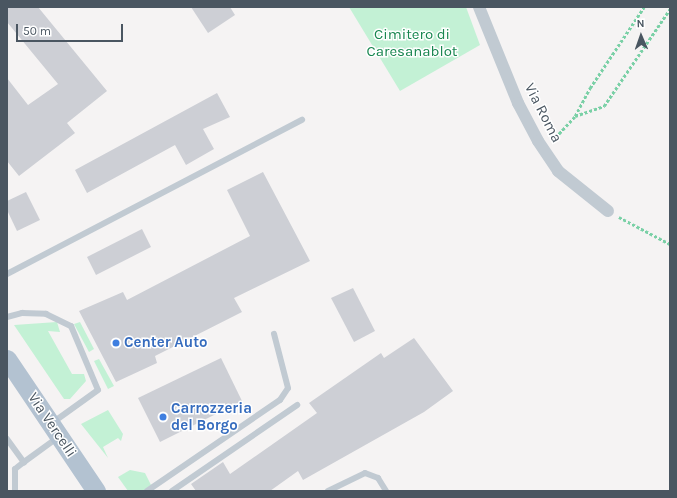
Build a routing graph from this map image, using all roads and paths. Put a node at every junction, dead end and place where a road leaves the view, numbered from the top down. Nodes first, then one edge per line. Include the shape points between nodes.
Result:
1 (479, 7) edge
2 (644, 7) edge
3 (670, 9) edge
4 (575, 116) junction
5 (302, 120) dead end
6 (544, 150) junction
7 (608, 211) joint
8 (670, 244) edge
9 (7, 274) edge
10 (7, 317) edge
11 (274, 334) dead end
12 (8, 362) edge
13 (297, 406) dead end
14 (55, 430) junction
15 (7, 439) edge
16 (24, 462) junction
17 (15, 491) edge
18 (96, 491) edge
19 (147, 491) edge
20 (172, 491) edge
21 (328, 491) edge
22 (386, 491) edge

1 - 6 street, Via Roma via 518,103
2 - 4 path via 590,88
3 - 4 path via 604,106
4 - 6 path
5 - 9 lane
6 - 7 street, Via Roma via 558,171
7 - 8 path
10 - 14 lane via 22,313 46,314 71,326 98,390
11 - 19 lane via 288,388 280,400
12 - 14 main road, Via Vercelli
13 - 20 lane
14 - 16 lane
14 - 18 main road, Via Vercelli
15 - 16 lane
16 - 17 lane via 15,469
21 - 22 lane via 365,473 378,478

